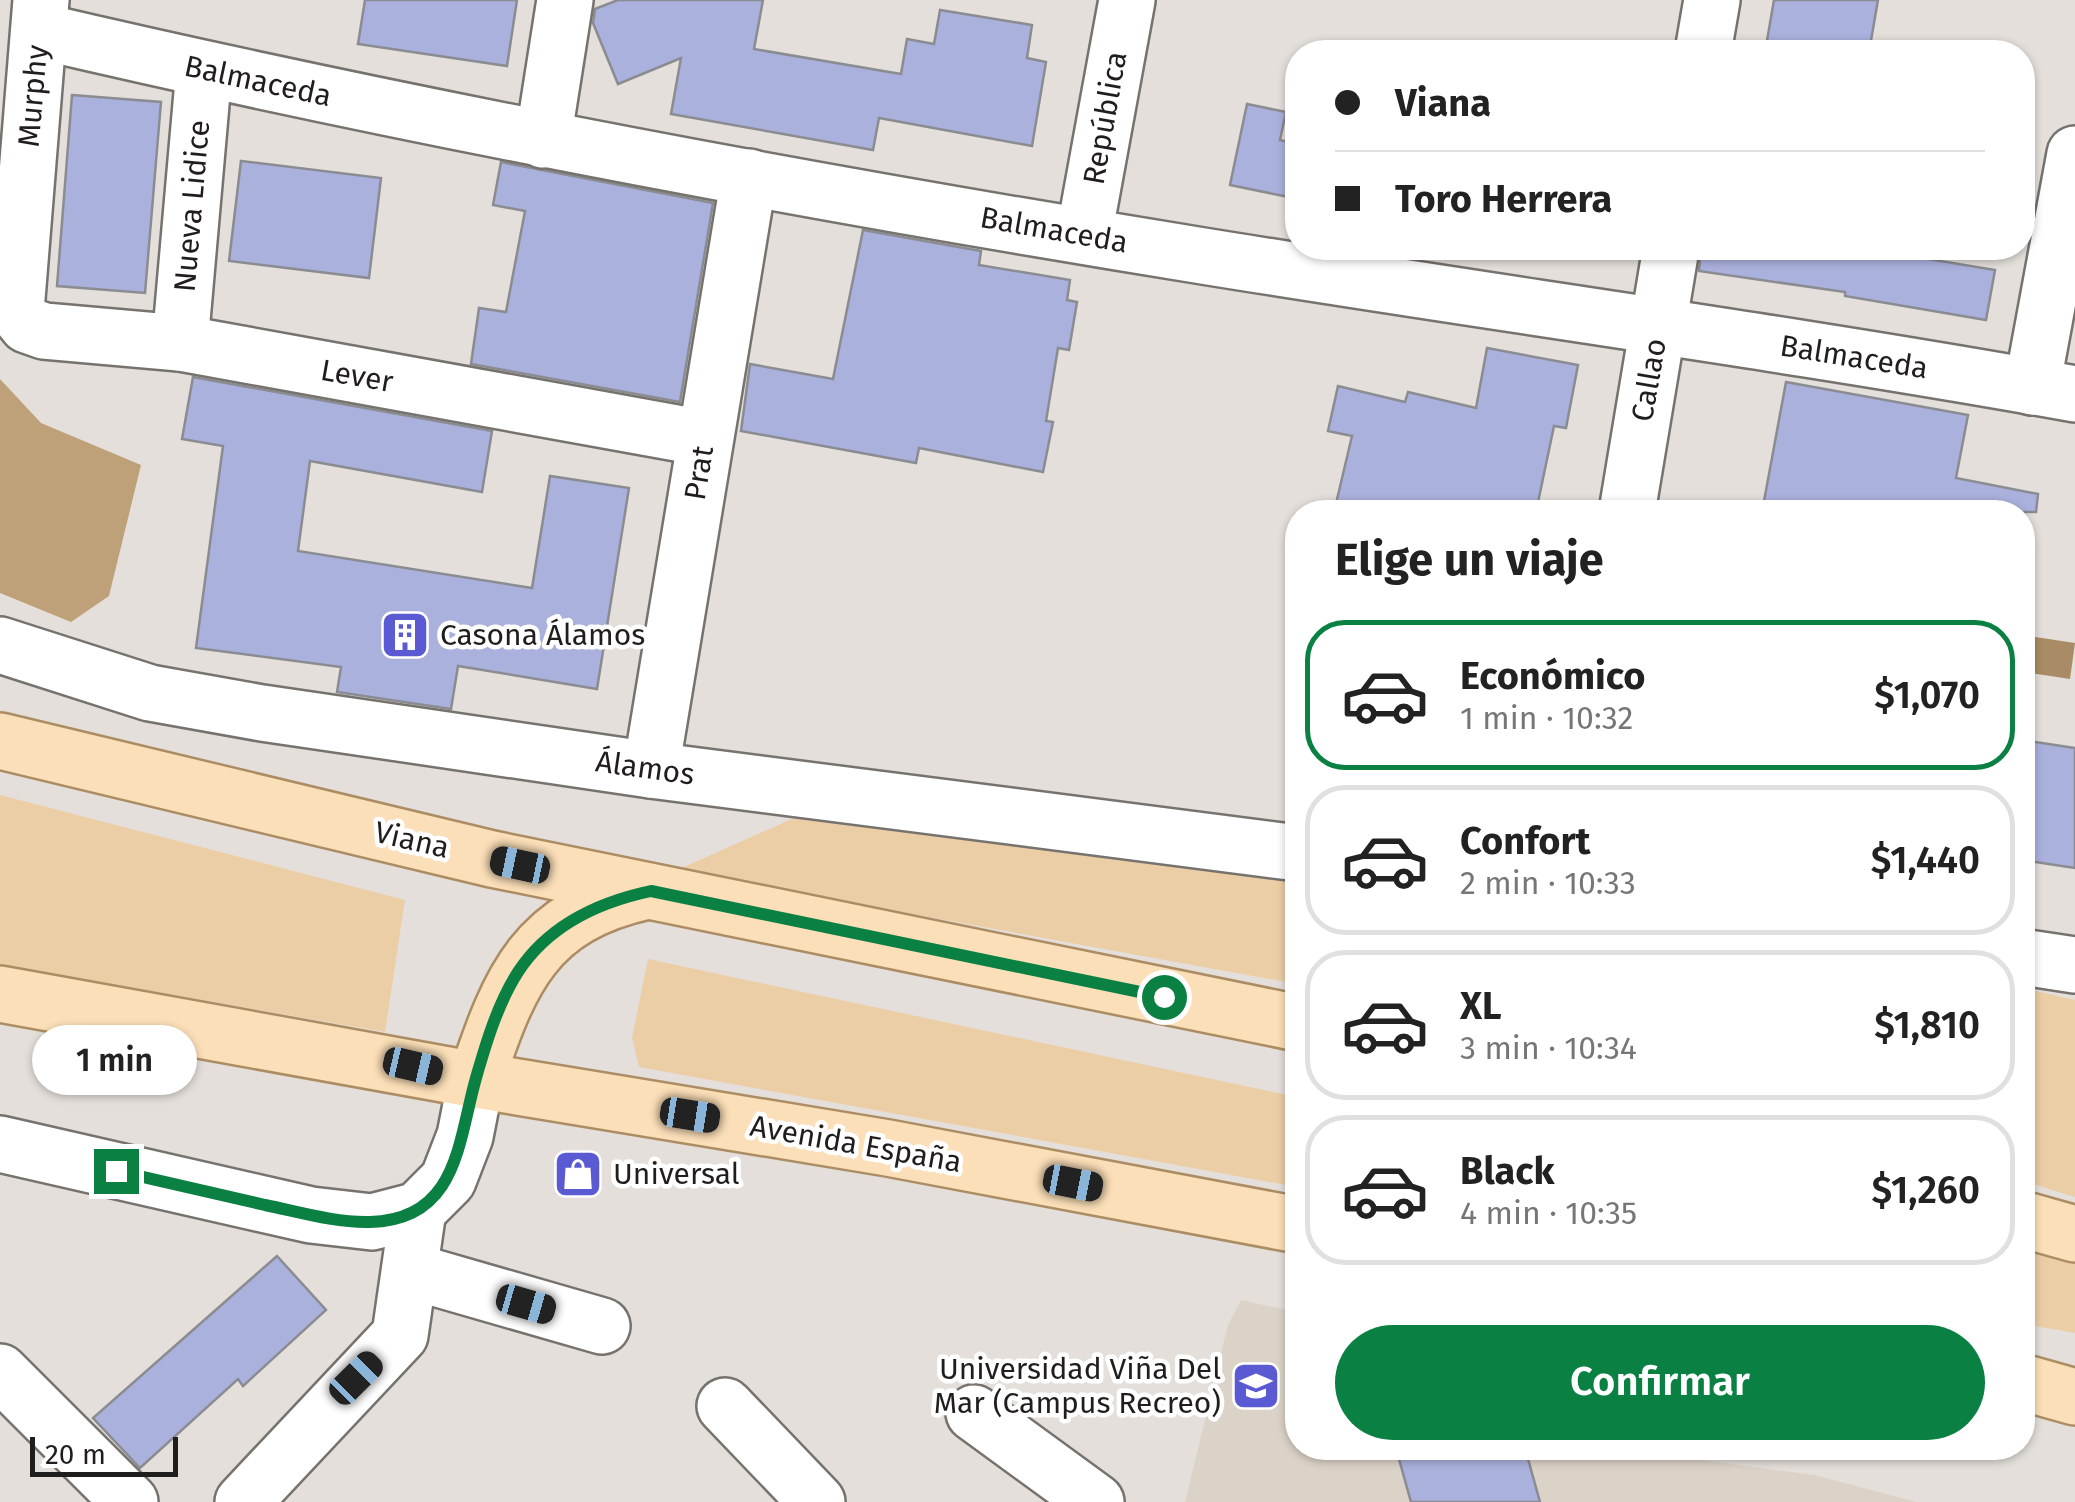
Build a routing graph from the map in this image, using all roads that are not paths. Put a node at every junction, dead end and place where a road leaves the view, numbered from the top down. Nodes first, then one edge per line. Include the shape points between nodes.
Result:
1 (565, 0) edge
2 (1127, 0) edge
3 (1712, 0) edge
4 (40, 16) edge
5 (1705, 40) edge
6 (204, 70) junction
7 (543, 140) junction
8 (2075, 154) edge
9 (749, 177) junction
10 (1084, 236) junction
11 (1669, 260) edge
12 (16, 311) joint
13 (1658, 325) junction
14 (180, 343) junction
15 (2053, 390) edge
16 (704, 438) junction
17 (1629, 500) edge
18 (0, 645) edge
19 (0, 741) edge
20 (651, 770) junction
21 (1285, 851) edge
22 (651, 891) junction
23 (2035, 959) edge
24 (2075, 965) edge
25 (0, 994) edge
26 (1285, 1020) edge
27 (476, 1080) junction
28 (0, 1144) edge
29 (418, 1210) junction
30 (1285, 1223) edge
31 (2035, 1223) edge
32 (2075, 1234) edge
33 (411, 1271) junction
34 (602, 1326) dead end
35 (0, 1372) edge
36 (2035, 1385) edge
37 (2075, 1396) edge
38 (725, 1406) dead end
39 (974, 1412) dead end
40 (130, 1502) edge
41 (243, 1502) edge
42 (817, 1502) edge
43 (1096, 1502) edge

1 - 7 street
2 - 10 street, República
3 - 5 street
4 - 6 street, Balmaceda
4 - 12 street, Murphy
6 - 7 street, Balmaceda
6 - 14 street, Nueva Lidice
7 - 9 street, Balmaceda
8 - 15 street
9 - 10 street, Balmaceda
9 - 16 street, Prat
10 - 13 street, Balmaceda
11 - 13 street, Callao
12 - 14 street, Lever via 27,325 44,330
13 - 15 street, Balmaceda
13 - 17 street, Callao
14 - 16 street, Lever
16 - 20 street, Prat
18 - 20 street, Álamos via 150,693
19 - 22 main road, Viana
20 - 21 street, Álamos
22 - 26 main road, Viana
22 - 27 main road via 593,908 540,946 518,972
23 - 24 street
25 - 27 main road, Avenida España
27 - 29 street via 448,1180
27 - 30 main road, Avenida España
28 - 29 street via 310,1215 372,1222
29 - 33 street
31 - 32 main road
33 - 34 street
33 - 41 street via 400,1334
35 - 40 street
36 - 37 main road
38 - 42 street
39 - 43 street

